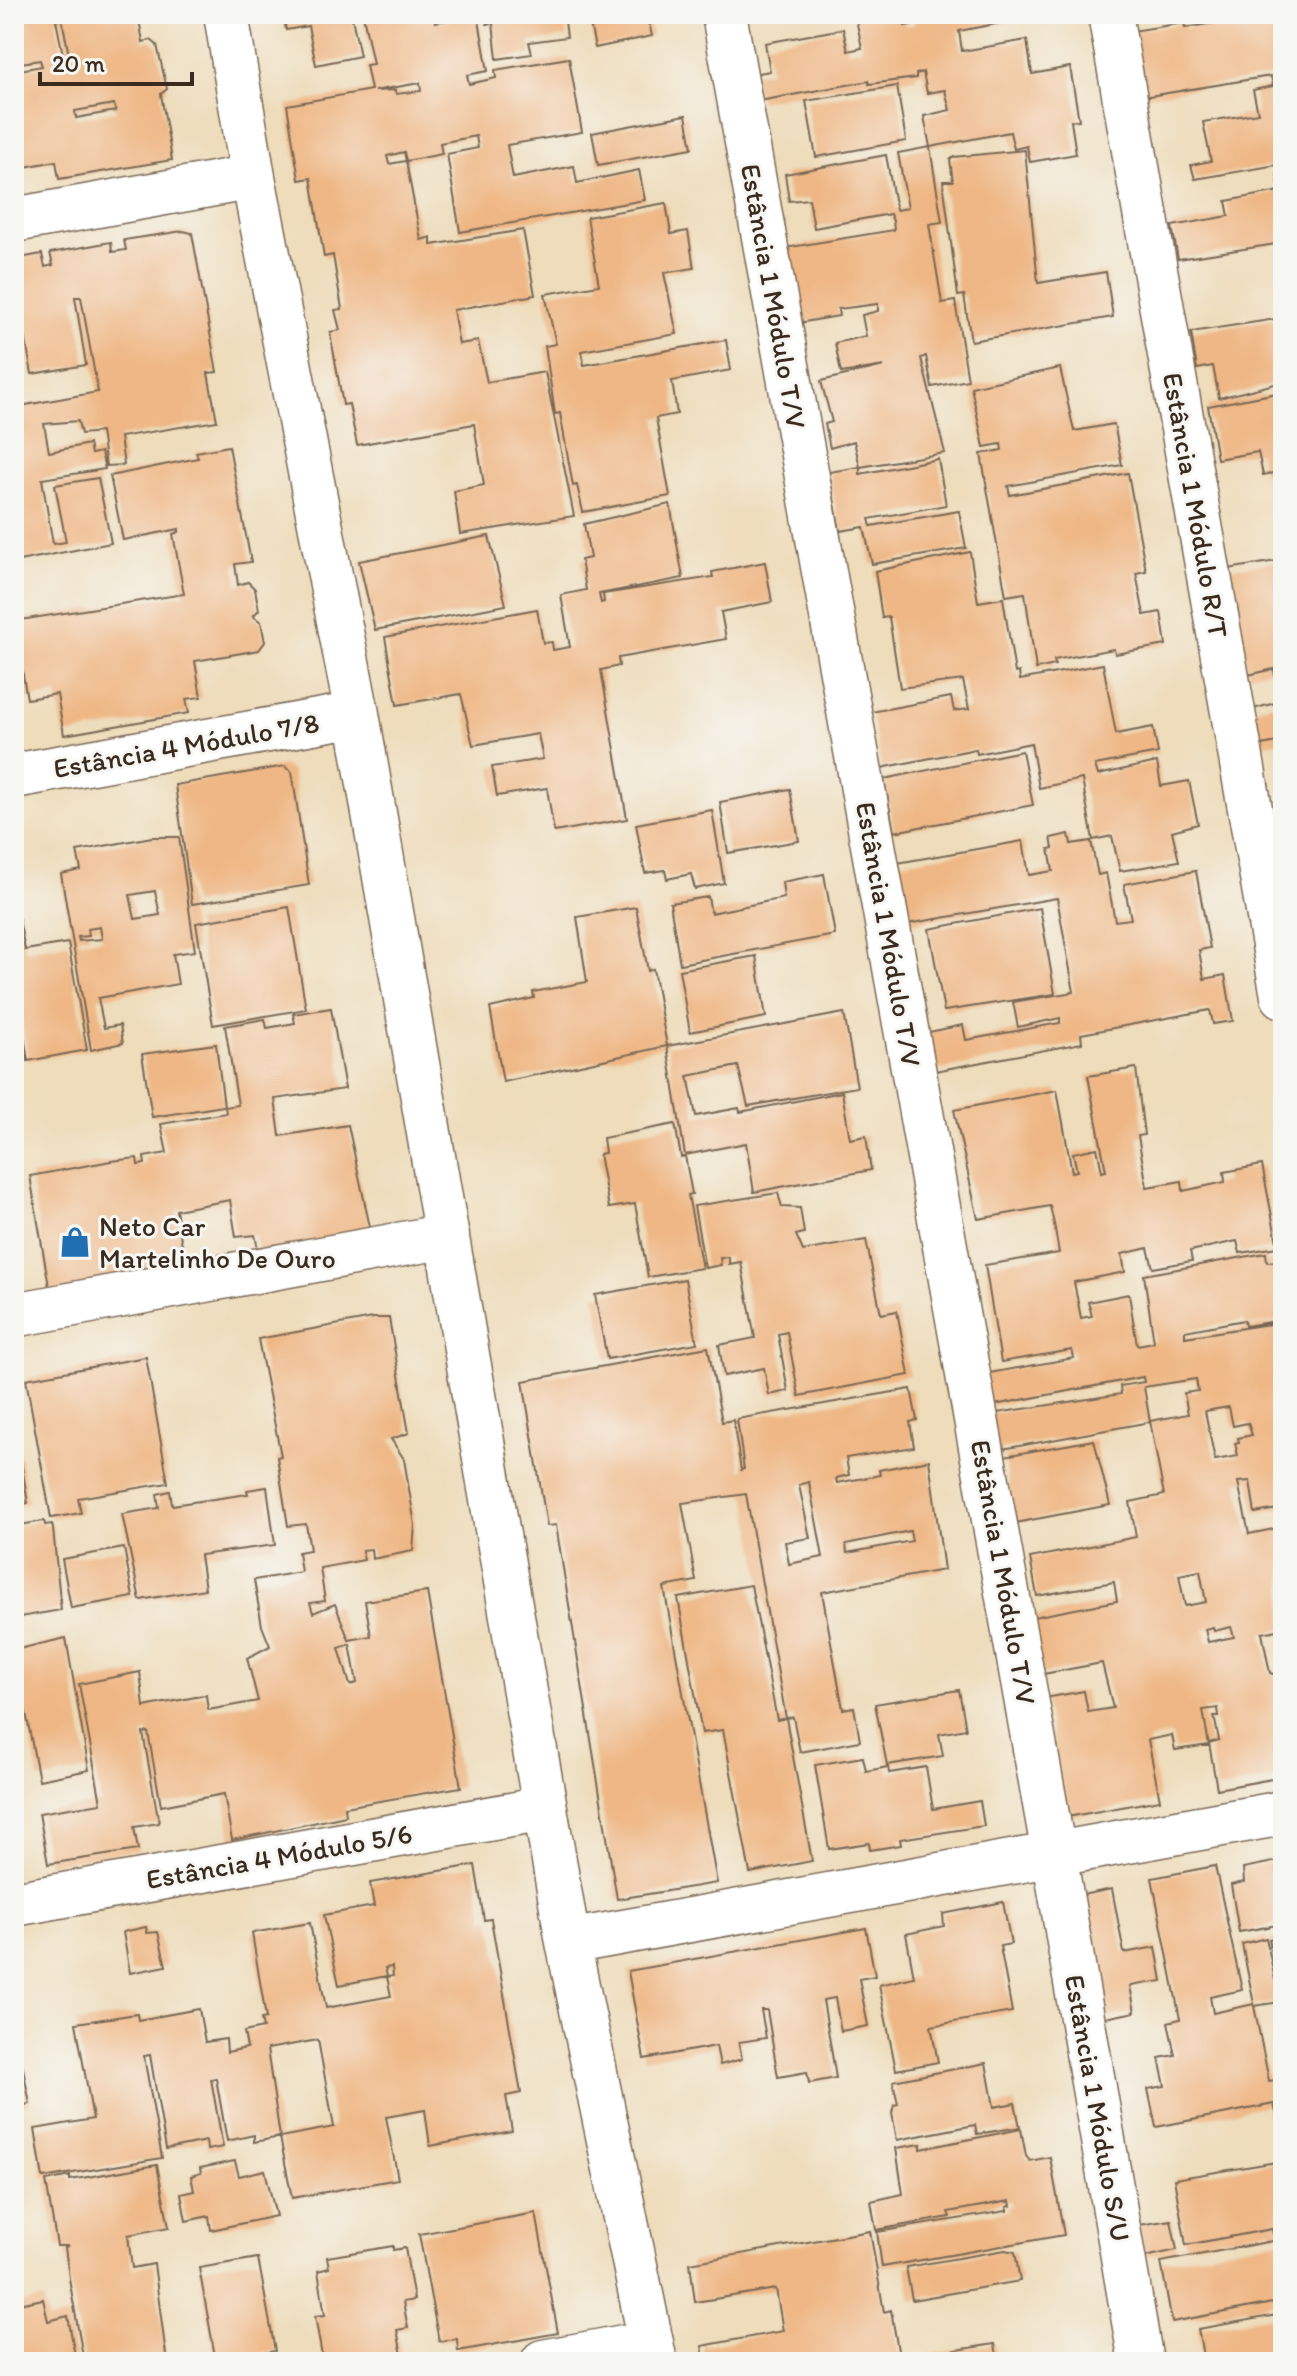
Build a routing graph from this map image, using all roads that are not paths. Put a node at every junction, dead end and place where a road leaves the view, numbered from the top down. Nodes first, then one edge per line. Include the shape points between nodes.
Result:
1 (226, 14) edge
2 (724, 14) edge
3 (1110, 14) edge
4 (253, 177) junction
5 (14, 220) edge
6 (357, 714) junction
7 (14, 776) edge
8 (1283, 996) edge
9 (447, 1236) junction
10 (14, 1315) edge
11 (544, 1809) junction
12 (1283, 1813) edge
13 (1054, 1854) junction
14 (14, 1904) edge
15 (568, 1942) junction
16 (653, 2352) edge
17 (543, 2362) edge
18 (1141, 2362) edge

1 - 4 street
2 - 13 street, Estância 1 Módulo T/V
3 - 8 street, Estância 1 Módulo R/T
4 - 5 street
4 - 6 street
6 - 7 street, Estância 4 Módulo 7/8
6 - 9 street
9 - 10 street
9 - 11 street
11 - 14 street, Estância 4 Módulo 5/6
11 - 15 street
12 - 13 street
13 - 15 street
13 - 18 street, Estância 1 Módulo S/U
15 - 16 street
16 - 17 street

